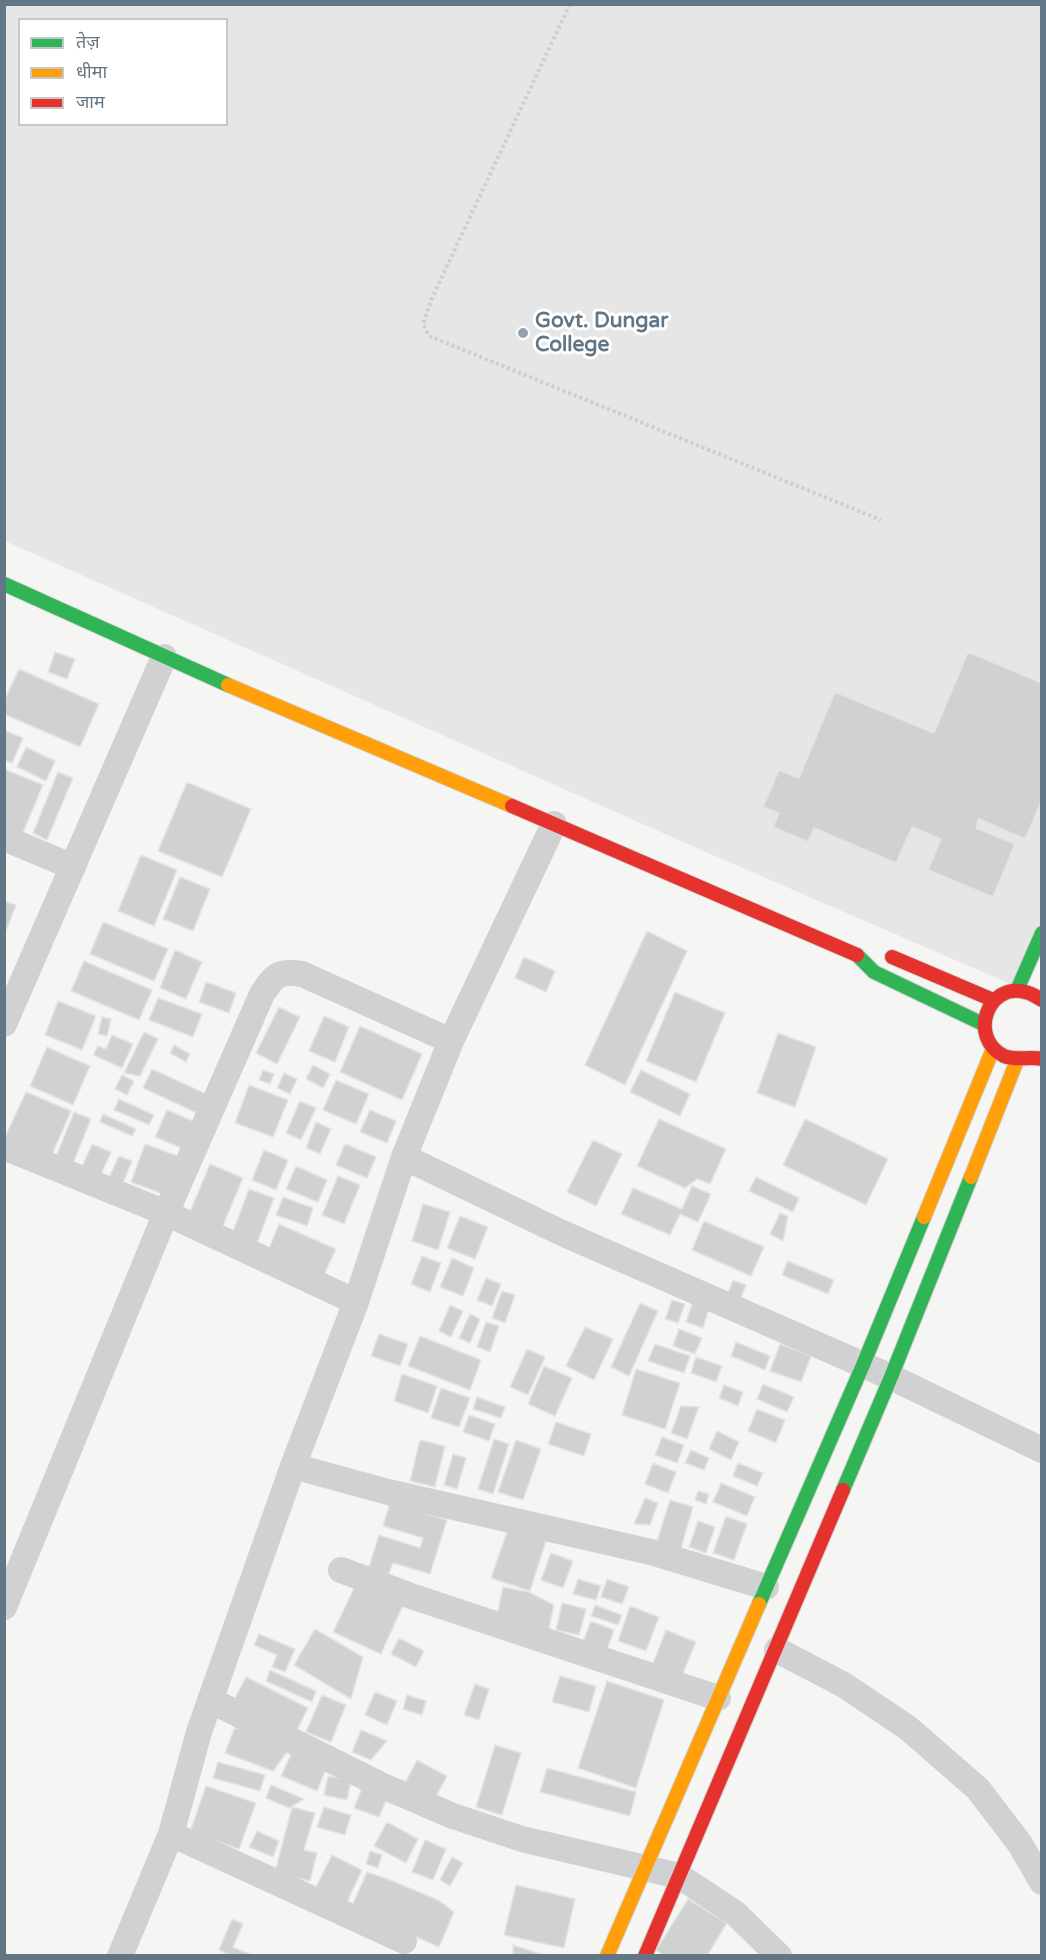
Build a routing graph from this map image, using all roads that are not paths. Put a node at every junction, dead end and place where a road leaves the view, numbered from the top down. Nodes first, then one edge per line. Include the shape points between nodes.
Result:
1 (4, 584) edge
2 (164, 657) junction
3 (554, 824) junction
4 (4, 838) edge
5 (73, 867) junction
6 (1041, 933) edge
7 (855, 953) junction
8 (1017, 990) junction
9 (1041, 999) edge
10 (993, 1000) junction
11 (4, 1024) edge
12 (983, 1024) junction
13 (451, 1041) junction
14 (993, 1049) junction
15 (1033, 1055) edge
16 (4, 1147) edge
17 (404, 1157) junction
18 (166, 1213) junction
19 (356, 1302) junction
20 (862, 1365) junction
21 (891, 1377) junction
22 (1041, 1450) edge
23 (293, 1466) junction
24 (341, 1570) dead end
25 (766, 1587) junction
26 (4, 1607) edge
27 (777, 1650) junction
28 (718, 1698) junction
29 (210, 1700) junction
30 (171, 1834) junction
31 (645, 1869) junction
32 (679, 1876) junction
33 (1041, 1882) edge
34 (404, 1941) dead end
35 (120, 1956) edge
36 (607, 1956) edge
37 (645, 1956) edge
38 (779, 1956) edge

1 - 2 street
2 - 3 street
2 - 5 street
3 - 7 street
3 - 13 street
4 - 5 street
5 - 11 street
6 - 8 street
7 - 10 street via 876,953
7 - 12 street via 874,972
8 - 9 street
8 - 10 street via 1004,992
10 - 12 street
12 - 14 street
13 - 17 street
13 - 18 street via 303,974 286,972 273,978 262,994
14 - 15 street via 1005,1056
14 - 20 street
15 - 21 street
16 - 18 street
17 - 19 street
17 - 20 street via 562,1233
18 - 19 street
18 - 26 street
19 - 23 street
20 - 21 street
20 - 25 street
21 - 22 street
21 - 27 street
23 - 25 street via 388,1492 651,1552
23 - 29 street
24 - 28 street
25 - 28 street
27 - 32 street
27 - 33 street via 844,1685 908,1728 969,1781 1020,1844
28 - 31 street
29 - 30 street
29 - 31 street via 383,1786 453,1816 522,1839
30 - 34 street
30 - 35 street
31 - 32 street
31 - 36 street
32 - 37 street
32 - 38 street via 735,1913

